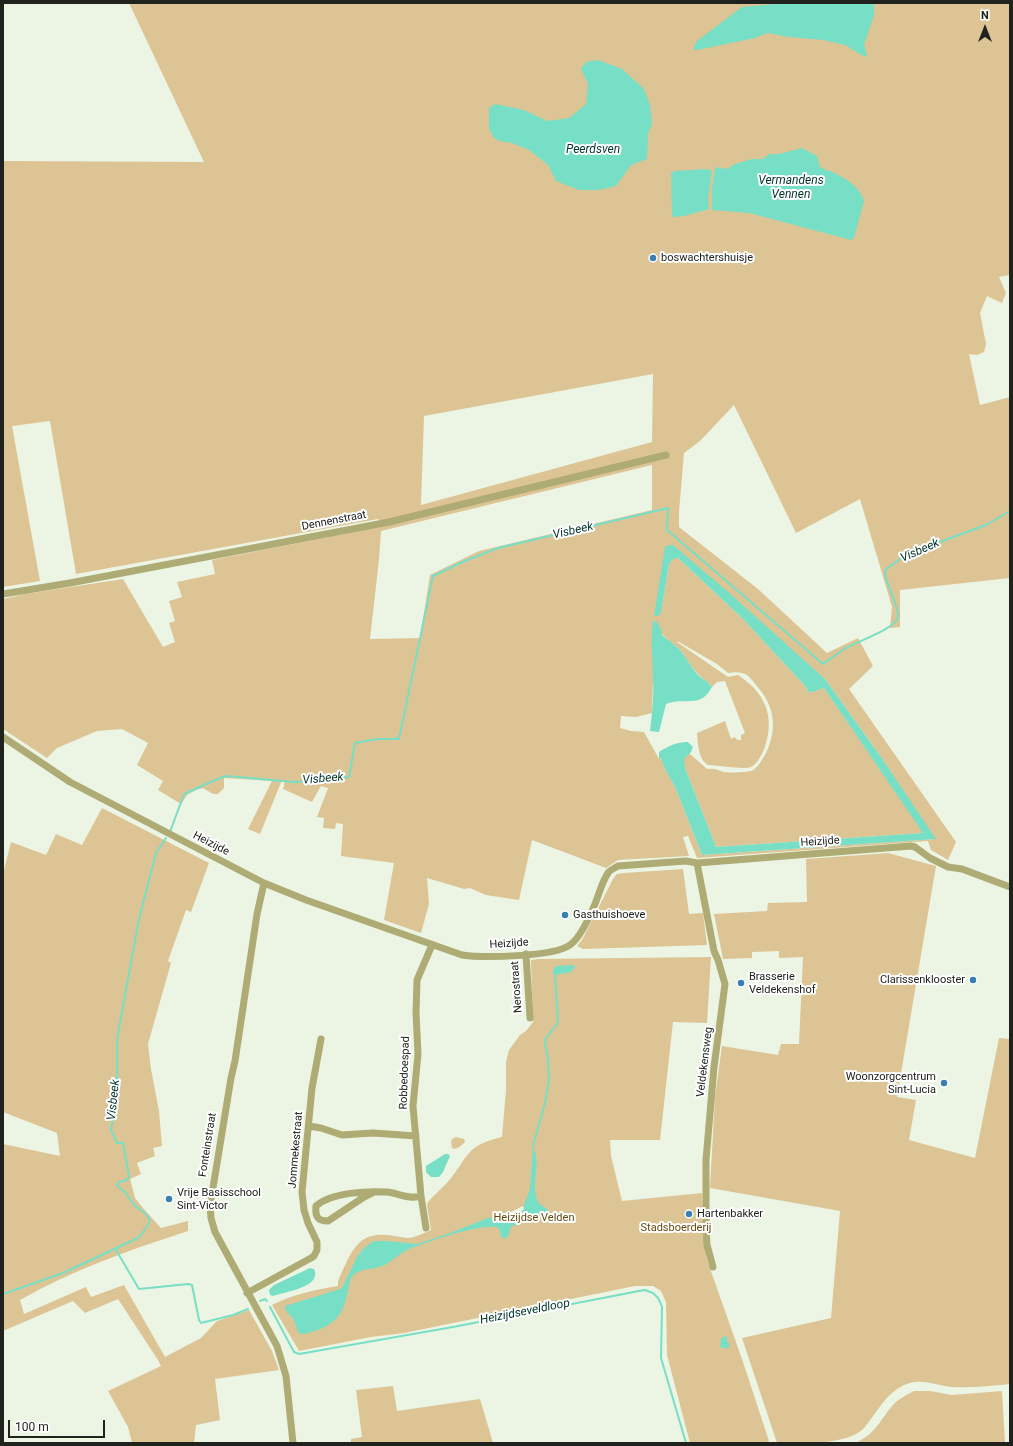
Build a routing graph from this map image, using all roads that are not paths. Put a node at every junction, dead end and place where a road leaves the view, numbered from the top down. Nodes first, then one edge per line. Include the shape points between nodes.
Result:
1 (666, 455) dead end
2 (3, 594) edge
3 (3, 737) edge
4 (697, 863) junction
5 (264, 884) junction
6 (1010, 887) edge
7 (432, 945) junction
8 (526, 954) junction
9 (530, 1018) dead end
10 (321, 1040) dead end
11 (308, 1126) junction
12 (416, 1136) junction
13 (374, 1192) junction
14 (420, 1196) junction
15 (426, 1228) dead end
16 (712, 1267) dead end
17 (247, 1293) junction
18 (293, 1443) edge

1 - 2 street, Dennenstraat via 389,522
3 - 5 street, Heizijde via 70,782
4 - 6 street, Heizijde via 911,846 919,848 930,858 948,867 962,869
4 - 8 street, Heizijde via 686,861 618,866 609,872 574,942 556,951
4 - 16 street, Veldekensweg via 714,951 725,984 714,1067 706,1160 707,1245
5 - 7 street, Heizijde
5 - 17 street, Fonteinstraat via 210,1206 212,1227
7 - 8 street, Heizijde via 477,957
7 - 12 street, Robbedoespad via 417,980 418,1054 413,1106
8 - 9 street, Nerostraat
10 - 11 street, Jommekestraat
11 - 12 street via 342,1135 373,1133
11 - 17 street, Jommekestraat via 303,1197 308,1223 317,1242 317,1250 314,1256
12 - 14 street, Robbedoespad
13 - 13 street via 322,1200 316,1206 316,1218 328,1221
13 - 14 street via 416,1198
14 - 15 street, Robbedoespad
17 - 18 street, Fonteinstraat via 277,1346 281,1358 287,1383

